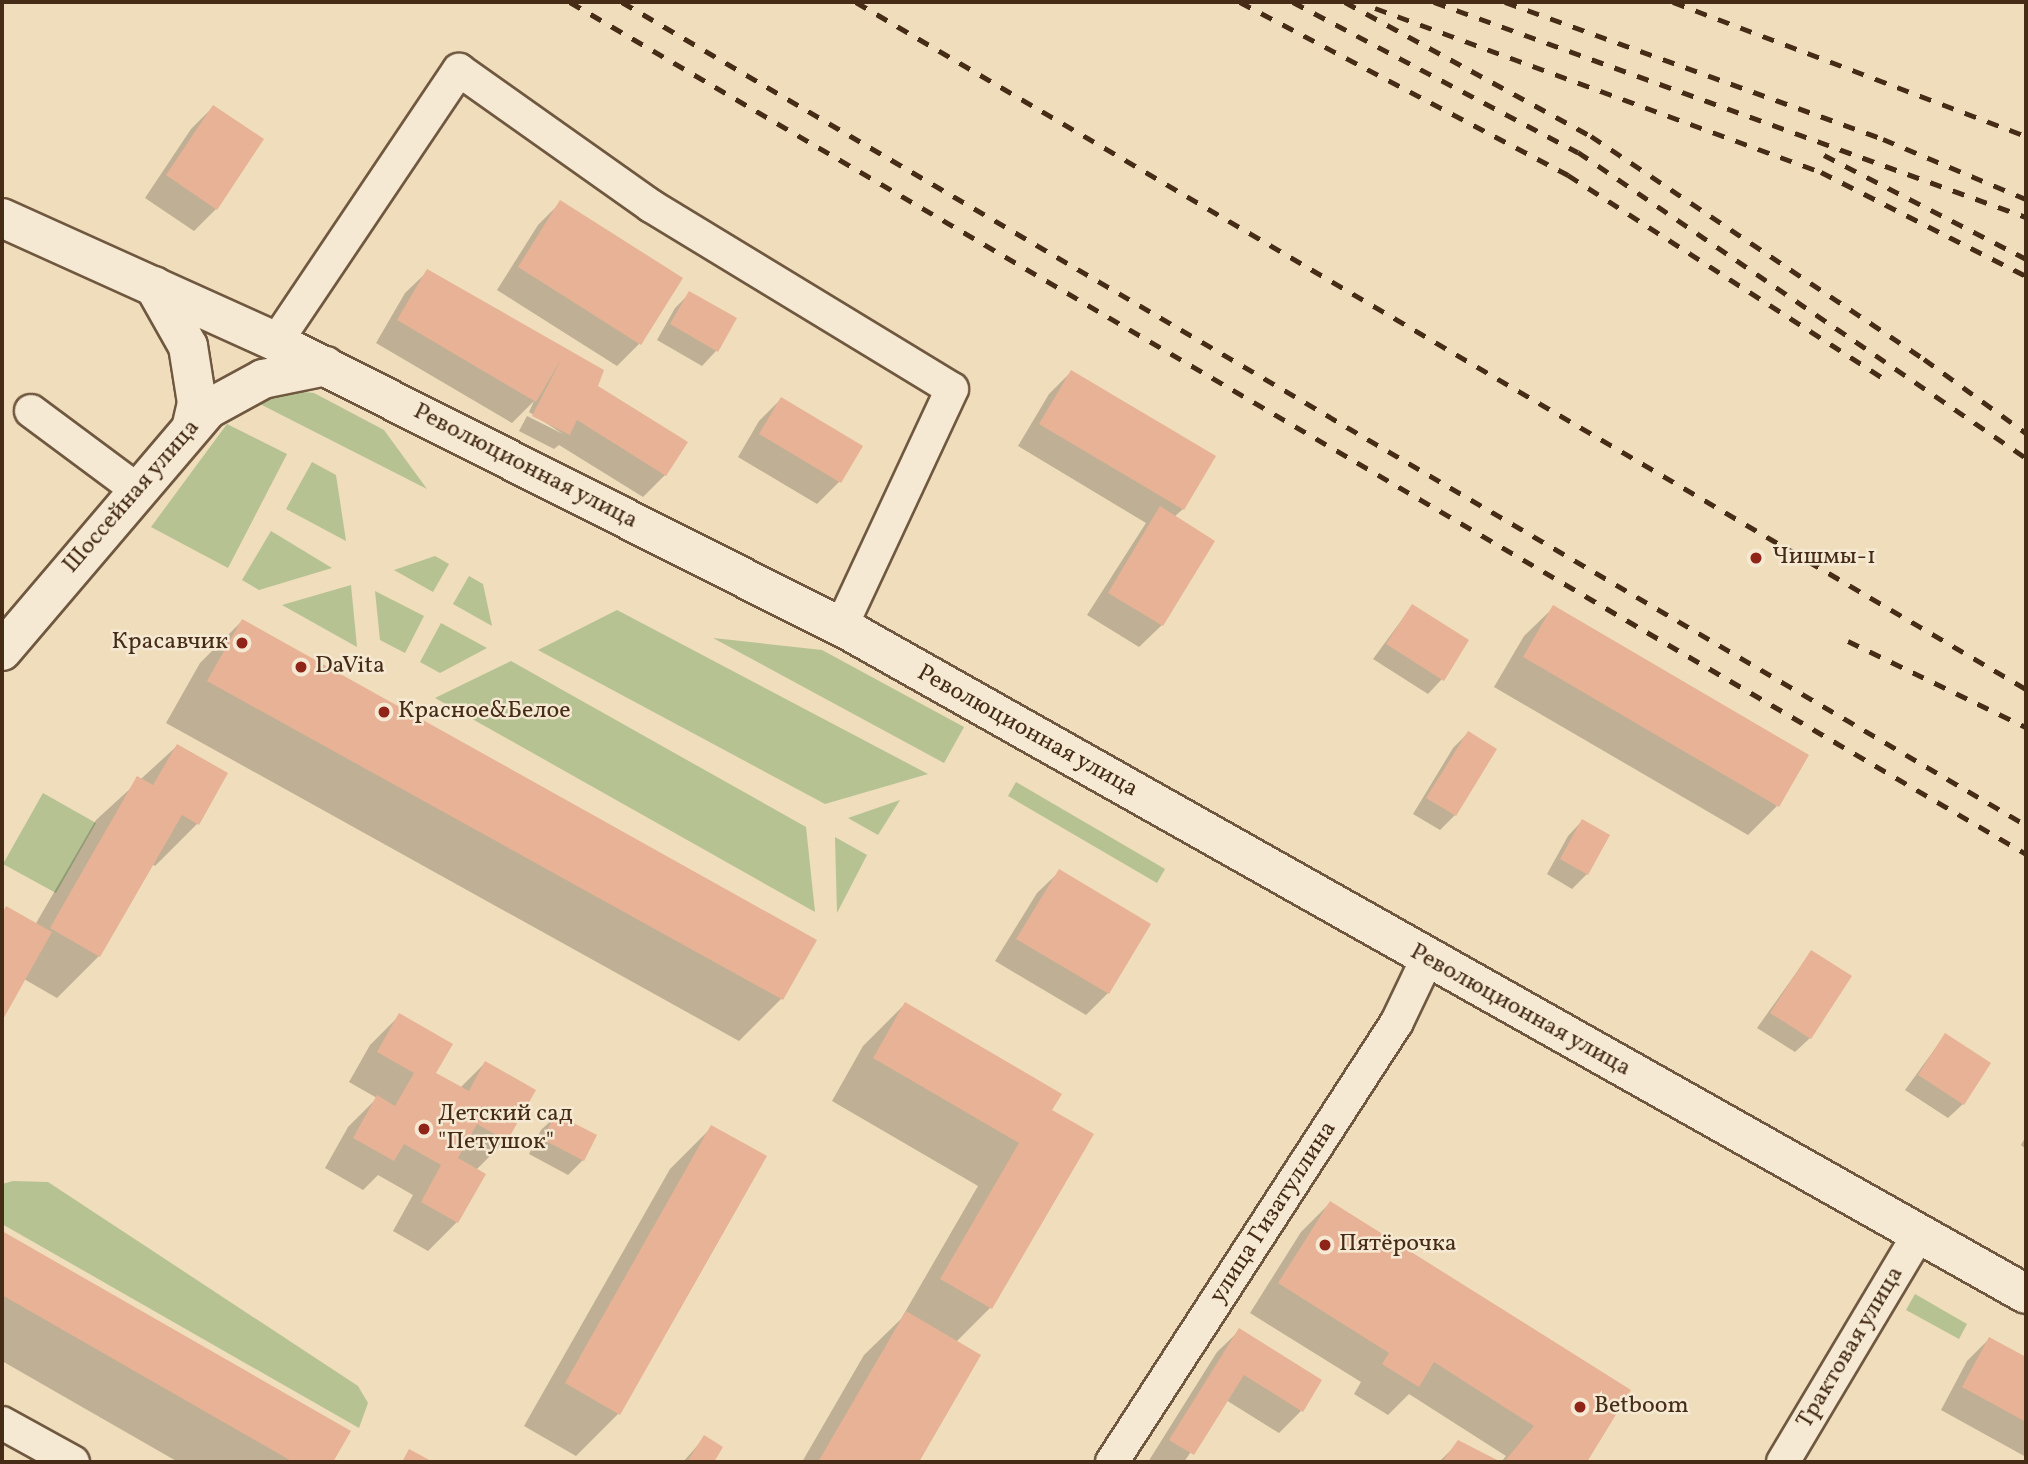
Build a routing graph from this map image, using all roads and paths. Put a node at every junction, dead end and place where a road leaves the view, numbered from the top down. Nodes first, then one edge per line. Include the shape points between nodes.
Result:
1 (2, 218) edge
2 (154, 286) junction
3 (276, 342) junction
4 (326, 366) junction
5 (30, 411) dead end
6 (192, 424) junction
7 (136, 489) junction
8 (841, 627) junction
9 (2, 651) edge
10 (1427, 959) junction
11 (1920, 1234) junction
12 (2026, 1294) edge
13 (2, 1423) edge
14 (73, 1462) edge
15 (1112, 1462) edge
16 (1783, 1462) edge

1 - 2 main road, Революционная улица
2 - 3 main road, Революционная улица
2 - 6 main road via 188,346 197,403
3 - 4 main road, Революционная улица
3 - 8 street via 459,70 650,206 951,389
4 - 6 main road, Шоссейная улица via 263,379 208,409
4 - 8 main road, Революционная улица
5 - 7 street
6 - 7 main road, Шоссейная улица
7 - 9 main road, Шоссейная улица
8 - 10 main road, Революционная улица
10 - 11 main road, Революционная улица
10 - 15 street, улица Гизатуллина via 1397,1022
11 - 12 main road, Революционная улица
11 - 16 street, Трактовая улица
13 - 14 street

